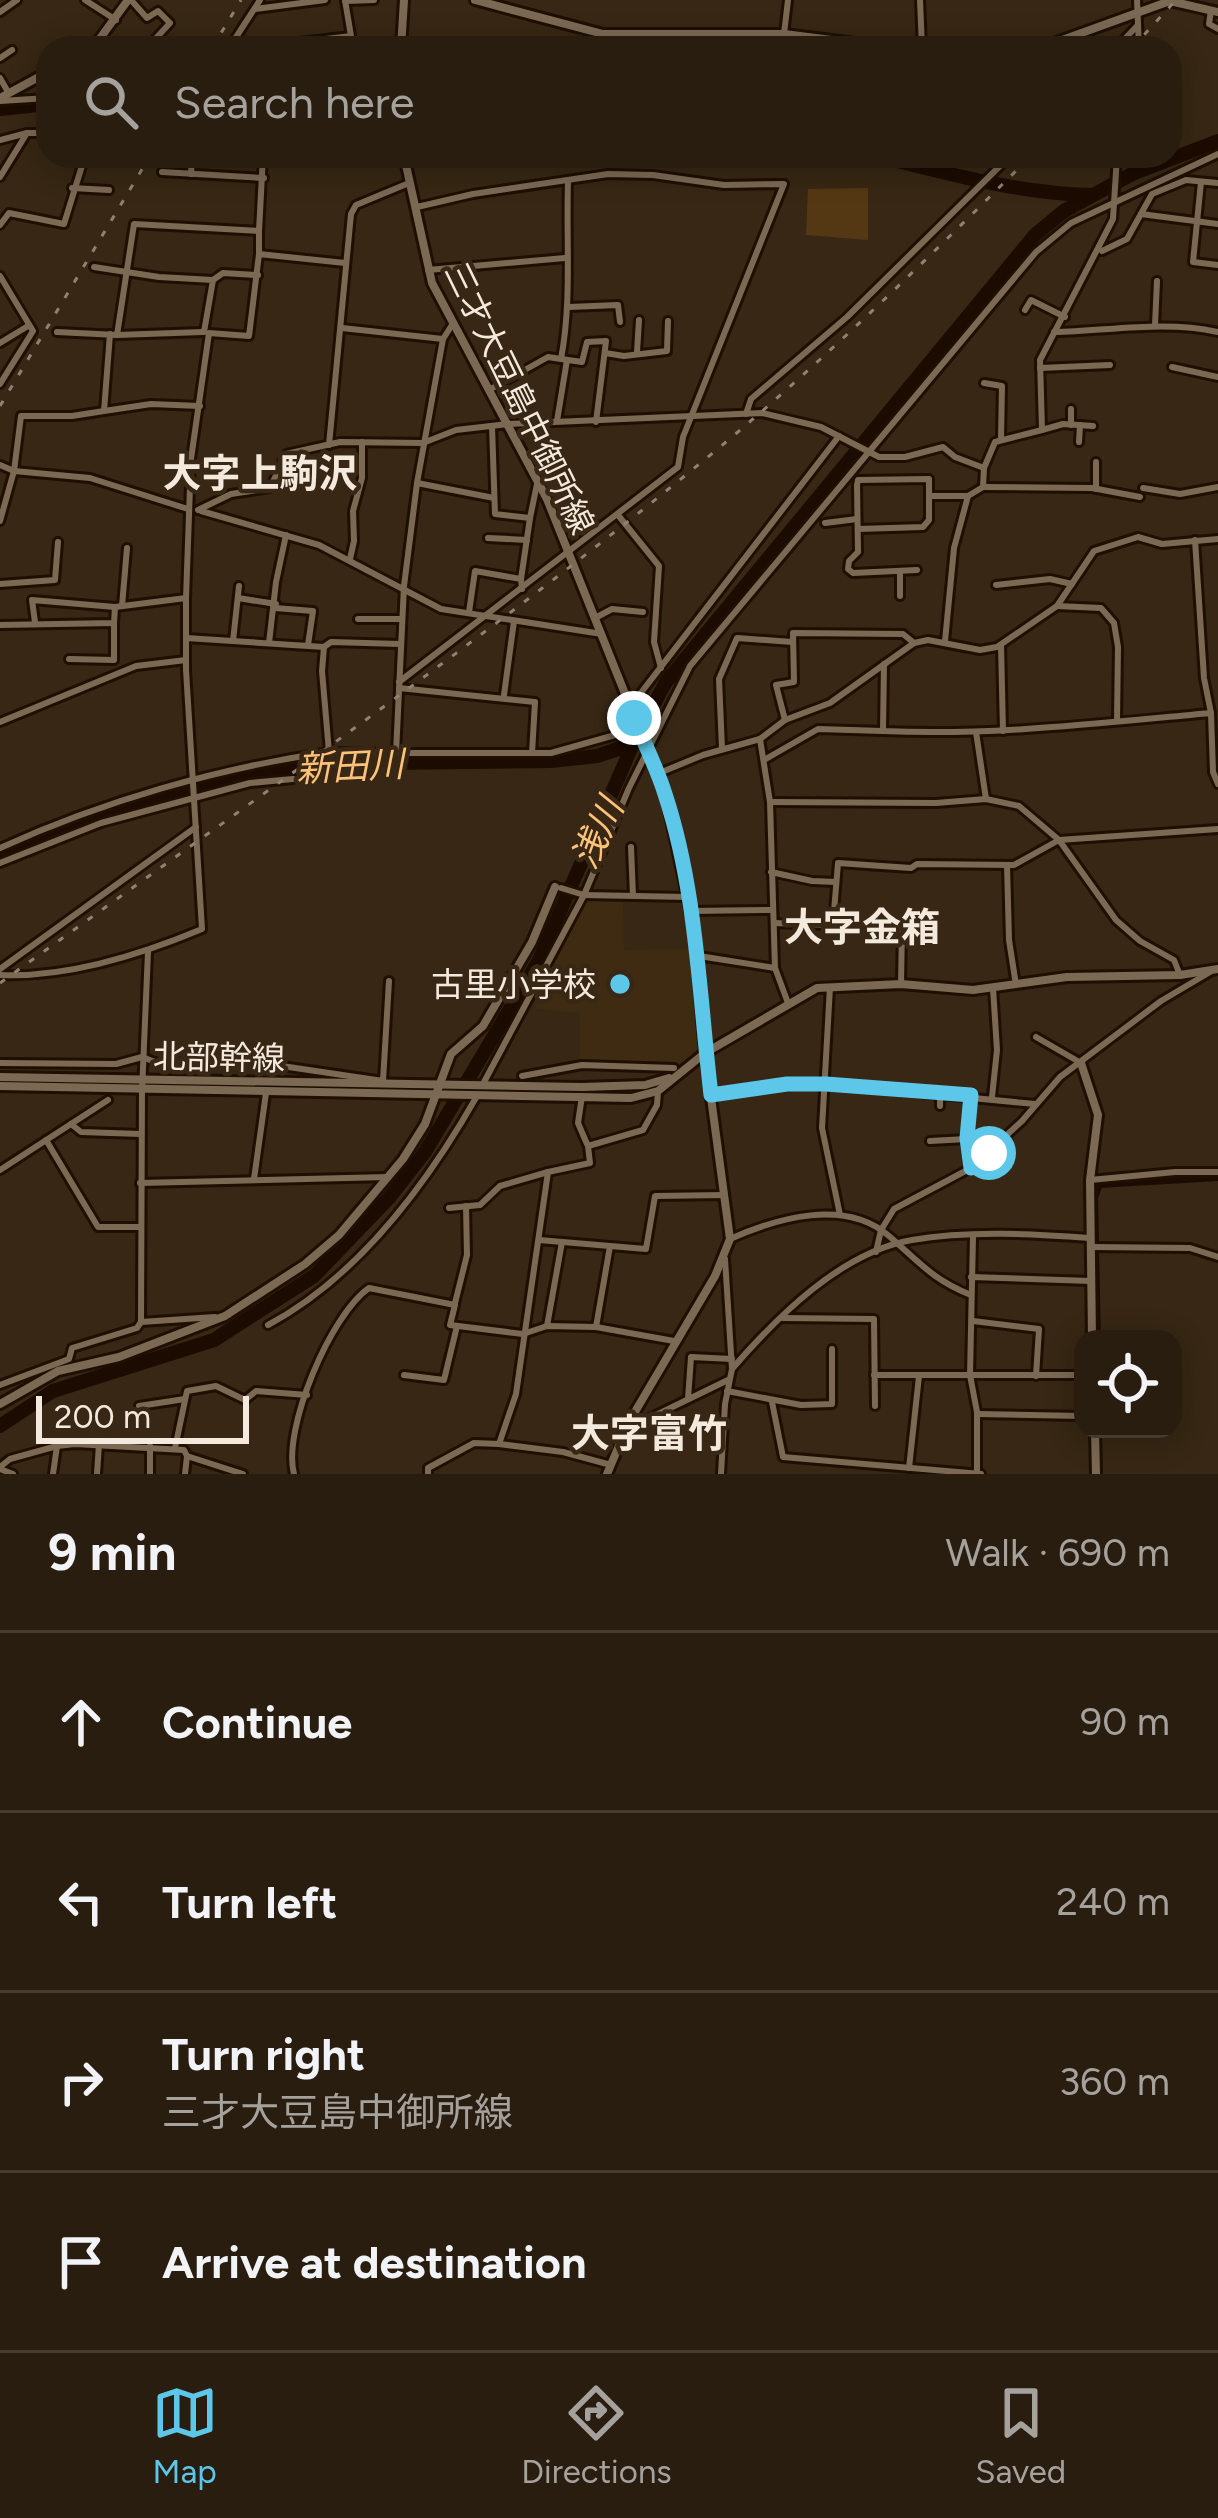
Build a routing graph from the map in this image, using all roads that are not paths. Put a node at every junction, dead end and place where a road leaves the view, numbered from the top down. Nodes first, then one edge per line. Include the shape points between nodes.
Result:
1 (17, 0) edge
2 (85, 0) edge
3 (129, 0) edge
4 (260, 0) edge
5 (325, 0) edge
6 (374, 0) edge
7 (404, 0) edge
8 (475, 0) edge
9 (788, 0) edge
10 (920, 0) edge
11 (345, 1) edge
12 (1184, 1) edge
13 (1137, 5) edge
14 (255, 9) junction
15 (1215, 11) edge
16 (0, 12) edge
17 (116, 20) junction
18 (1138, 25) junction
19 (1218, 28) edge
20 (784, 34) junction
21 (103, 36) edge
22 (158, 36) edge
23 (237, 36) edge
24 (344, 36) edge
25 (402, 36) edge
26 (800, 36) edge
27 (923, 36) edge
28 (1069, 36) edge
29 (1127, 36) edge
30 (1138, 36) edge
31 (12, 50) dead end
32 (0, 58) edge
33 (0, 78) edge
34 (36, 79) edge
35 (3, 97) edge
36 (36, 98) edge
37 (27, 134) junction
38 (36, 134) edge
39 (0, 140) edge
40 (1218, 154) edge
41 (81, 168) edge
42 (191, 168) edge
43 (264, 168) edge
44 (406, 168) edge
45 (998, 168) edge
46 (1115, 168) edge
47 (162, 172) dead end
48 (191, 174) junction
49 (0, 176) edge
50 (264, 178) junction
51 (568, 182) junction
52 (1201, 182) junction
53 (409, 183) junction
54 (1218, 183) edge
55 (72, 188) junction
56 (109, 190) dead end
57 (1114, 202) junction
58 (417, 207) junction
59 (1141, 214) junction
60 (1196, 221) junction
61 (1218, 224) edge
62 (0, 225) edge
63 (260, 231) junction
64 (1098, 253) junction
65 (260, 254) junction
66 (565, 258) junction
67 (345, 262) junction
68 (1218, 265) edge
69 (94, 267) dead end
70 (428, 270) junction
71 (128, 271) junction
72 (258, 275) junction
73 (0, 276) edge
74 (213, 280) junction
75 (1157, 280) dead end
76 (569, 307) junction
77 (1025, 310) dead end
78 (1065, 316) junction
79 (639, 320) dead end
80 (668, 321) dead end
81 (620, 322) dead end
82 (28, 326) junction
83 (452, 326) junction
84 (1155, 326) junction
85 (342, 328) junction
86 (57, 332) dead end
87 (206, 332) junction
88 (1054, 332) junction
89 (1218, 332) edge
90 (114, 335) junction
91 (443, 339) junction
92 (0, 344) edge
93 (637, 352) junction
94 (605, 353) junction
95 (564, 359) junction
96 (1110, 365) dead end
97 (1172, 367) dead end
98 (1040, 368) junction
99 (1218, 377) edge
100 (984, 383) dead end
101 (0, 384) edge
102 (487, 391) junction
103 (200, 406) junction
104 (1071, 409) dead end
105 (104, 411) junction
106 (746, 414) junction
107 (690, 418) junction
108 (596, 422) junction
109 (557, 423) junction
110 (508, 424) junction
111 (1075, 425) junction
112 (492, 426) junction
113 (1093, 426) dead end
114 (1042, 430) junction
115 (841, 436) junction
116 (1001, 438) junction
117 (362, 442) junction
118 (1079, 442) dead end
119 (423, 443) junction
120 (329, 445) junction
121 (868, 453) junction
122 (1096, 462) dead end
123 (0, 465) edge
124 (984, 468) junction
125 (14, 471) junction
126 (538, 479) junction
127 (417, 483) junction
128 (983, 487) junction
129 (1218, 487) edge
130 (1096, 489) junction
131 (930, 496) junction
132 (968, 496) junction
133 (494, 498) junction
134 (188, 508) junction
135 (198, 510) junction
136 (618, 515) junction
137 (530, 518) junction
138 (0, 519) edge
139 (856, 519) junction
140 (825, 523) dead end
141 (858, 529) junction
142 (286, 534) junction
143 (488, 538) dead end
144 (1218, 539) edge
145 (1195, 540) junction
146 (527, 541) junction
147 (58, 542) dead end
148 (127, 548) dead end
149 (570, 553) junction
150 (350, 559) junction
151 (917, 570) dead end
152 (901, 571) junction
153 (521, 579) junction
154 (0, 584) edge
155 (1072, 584) junction
156 (996, 585) dead end
157 (239, 586) dead end
158 (404, 586) junction
159 (522, 589) junction
160 (899, 596) dead end
161 (186, 598) junction
162 (238, 598) junction
163 (118, 606) junction
164 (275, 606) junction
165 (1058, 606) junction
166 (643, 612) dead end
167 (469, 614) junction
168 (487, 616) junction
169 (596, 618) junction
170 (358, 619) dead end
171 (402, 619) junction
172 (514, 621) junction
173 (35, 622) junction
174 (114, 623) junction
175 (0, 626) edge
176 (602, 634) junction
177 (186, 638) junction
178 (233, 641) junction
179 (792, 642) junction
180 (945, 642) junction
181 (269, 643) junction
182 (914, 643) junction
183 (400, 644) junction
184 (1000, 645) junction
185 (308, 646) junction
186 (324, 647) junction
187 (69, 659) dead end
188 (186, 660) junction
189 (884, 664) junction
190 (661, 668) junction
191 (399, 685) junction
192 (504, 696) junction
193 (1213, 710) edge
194 (632, 712) junction
195 (785, 720) junction
196 (0, 722) edge
197 (1117, 722) junction
198 (883, 731) junction
199 (1003, 731) junction
200 (976, 732) junction
201 (760, 739) junction
202 (722, 749) junction
203 (647, 750) junction
204 (329, 752) junction
205 (396, 753) junction
206 (532, 753) junction
207 (764, 760) junction
208 (658, 774) junction
209 (292, 779) dead end
210 (193, 783) junction
211 (1218, 784) edge
212 (194, 797) junction
213 (986, 800) junction
214 (770, 802) junction
215 (196, 827) junction
216 (1218, 829) edge
217 (1059, 840) junction
218 (632, 847) dead end
219 (0, 848) edge
220 (0, 863) edge
221 (1007, 865) junction
222 (771, 872) junction
223 (836, 882) junction
224 (558, 887) joint
225 (582, 894) junction
226 (633, 896) junction
227 (687, 897) junction
228 (772, 910) junction
229 (689, 911) junction
230 (774, 922) junction
231 (833, 924) junction
232 (148, 952) junction
233 (699, 956) junction
234 (776, 968) junction
235 (1215, 969) edge
236 (0, 972) edge
237 (1180, 975) junction
238 (389, 981) dead end
239 (902, 984) junction
240 (1016, 985) junction
241 (830, 987) junction
242 (993, 988) junction
243 (788, 1003) junction
244 (1036, 1037) dead end
245 (705, 1053) junction
246 (142, 1057) junction
247 (0, 1063) edge
248 (1081, 1063) junction
249 (271, 1065) junction
250 (674, 1068) dead end
251 (686, 1069) junction
252 (522, 1076) dead end
253 (0, 1082) edge
254 (826, 1084) junction
255 (142, 1085) junction
256 (267, 1087) junction
257 (442, 1090) junction
258 (477, 1090) junction
259 (658, 1091) junction
260 (940, 1093) junction
261 (711, 1095) junction
262 (971, 1095) junction
263 (582, 1096) junction
264 (992, 1098) junction
265 (108, 1100) dead end
266 (1036, 1104) junction
267 (940, 1106) dead end
268 (70, 1124) junction
269 (141, 1135) junction
270 (967, 1138) junction
271 (46, 1140) junction
272 (930, 1141) dead end
273 (588, 1146) junction
274 (971, 1168) junction
275 (0, 1170) edge
276 (548, 1172) junction
277 (1218, 1172) edge
278 (389, 1177) junction
279 (254, 1179) junction
280 (1090, 1180) junction
281 (140, 1183) junction
282 (725, 1195) junction
283 (466, 1206) junction
284 (449, 1208) dead end
285 (840, 1215) junction
286 (140, 1227) junction
287 (881, 1230) junction
288 (973, 1237) junction
289 (730, 1239) junction
290 (539, 1240) junction
291 (562, 1242) junction
292 (1090, 1242) junction
293 (896, 1244) junction
294 (610, 1246) junction
295 (876, 1252) junction
296 (724, 1255) junction
297 (1218, 1257) edge
298 (971, 1277) junction
299 (1090, 1281) junction
300 (971, 1295) junction
301 (455, 1305) junction
302 (224, 1316) junction
303 (779, 1318) junction
304 (140, 1322) junction
305 (973, 1322) junction
306 (268, 1325) dead end
307 (458, 1326) junction
308 (547, 1326) junction
309 (596, 1327) junction
310 (1092, 1330) edge
311 (523, 1334) junction
312 (674, 1341) junction
313 (832, 1349) dead end
314 (732, 1364) junction
315 (44, 1371) junction
316 (404, 1375) dead end
317 (874, 1375) junction
318 (970, 1375) junction
319 (1074, 1375) edge
320 (919, 1376) junction
321 (1036, 1376) junction
322 (728, 1380) junction
323 (0, 1385) edge
324 (727, 1391) junction
325 (307, 1395) junction
326 (185, 1399) junction
327 (688, 1399) junction
328 (772, 1402) junction
329 (0, 1404) edge
330 (139, 1406) dead end
331 (875, 1406) dead end
332 (977, 1414) junction
333 (1074, 1416) edge
334 (626, 1430) junction
335 (1095, 1438) edge
336 (99, 1444) junction
337 (499, 1444) junction
338 (150, 1445) junction
339 (56, 1446) junction
340 (175, 1448) junction
341 (187, 1456) junction
342 (0, 1468) edge
343 (909, 1468) junction
344 (609, 1469) edge
345 (880, 1470) edge
346 (979, 1473) edge
347 (13, 1474) edge
348 (53, 1474) edge
349 (98, 1474) edge
350 (150, 1474) edge
351 (184, 1474) edge
352 (243, 1474) edge
353 (294, 1474) edge
354 (428, 1474) edge
355 (721, 1474) edge
356 (1096, 1474) edge

1 - 16 street
2 - 17 street
3 - 17 street
3 - 22 street via 147,18 158,11 170,23
4 - 14 street
5 - 14 street
6 - 11 street
7 - 25 street
8 - 20 street via 603,34
9 - 20 street
10 - 27 street
11 - 24 street via 351,35
12 - 13 street
12 - 15 street
13 - 18 street
13 - 28 street
14 - 23 street
15 - 19 street via 1209,24
17 - 21 street
18 - 29 street
18 - 30 street
20 - 26 street
31 - 32 street
33 - 35 street
34 - 35 street
35 - 36 street
37 - 38 street
37 - 39 street
37 - 49 street
40 - 57 street
41 - 55 street
42 - 48 street
43 - 50 street
44 - 53 street, 三才大豆島中御所線
45 - 106 street via 752,399
46 - 57 street
47 - 48 street
48 - 50 street
50 - 63 street
51 - 58 street
51 - 66 street
51 - 107 street via 608,174 784,184
52 - 54 street
52 - 59 street via 1152,194
52 - 60 street
53 - 58 street, 三才大豆島中御所線
53 - 67 street via 356,205
55 - 56 street
55 - 62 street via 64,224 9,213
57 - 64 street
57 - 121 street via 1036,251
58 - 70 street, 三才大豆島中御所線
59 - 60 street
59 - 64 street via 1127,239
60 - 61 street
60 - 68 street via 1193,262
63 - 65 street
63 - 71 street via 134,224
64 - 78 street
65 - 67 street
65 - 72 street
66 - 70 street
66 - 76 street
67 - 85 street
69 - 71 street
70 - 83 street, 三才大豆島中御所線
71 - 74 street
71 - 90 street
72 - 74 street
72 - 87 street via 249,336
73 - 82 street
74 - 87 street
75 - 84 street
76 - 81 street via 618,305
76 - 95 street
77 - 78 street via 1031,300
78 - 88 street
79 - 93 street
80 - 93 street via 667,351
82 - 92 street
82 - 101 street
83 - 91 street
83 - 102 street, 三才大豆島中御所線
84 - 88 street
84 - 89 street
85 - 91 street
85 - 120 street
86 - 90 street
87 - 90 street
87 - 103 street
88 - 98 street
90 - 105 street
91 - 119 street
93 - 94 street
94 - 95 street via 607,341 587,342 582,362
94 - 108 street
95 - 102 street via 548,358
95 - 109 street
96 - 98 street
97 - 99 street
98 - 114 street
100 - 116 street via 1002,386
102 - 110 street, 三才大豆島中御所線
103 - 105 street
103 - 134 street
104 - 111 street
105 - 125 street via 21,416
106 - 107 street
106 - 115 street
107 - 108 street
107 - 136 street via 678,467
108 - 109 street
109 - 110 street
110 - 112 street
110 - 126 street, 三才大豆島中御所線
111 - 113 street
111 - 114 street
111 - 118 street
112 - 119 street
112 - 133 street
114 - 116 street
115 - 121 street
115 - 190 street
116 - 124 street
117 - 119 street
117 - 120 street
117 - 150 street
119 - 127 street
120 - 135 street via 286,454 270,488
121 - 124 street via 905,457 943,447
121 - 203 street via 690,666
122 - 130 street
123 - 125 street
124 - 128 street
125 - 134 street via 89,478
125 - 138 street
126 - 137 street
126 - 149 street, 三才大豆島中御所線
127 - 133 street
127 - 158 street
128 - 130 street
128 - 132 street
129 - 130 street via 1180,494
131 - 132 street
131 - 139 street via 928,479 858,479
131 - 141 street via 923,527
132 - 180 street
133 - 137 street via 494,514
134 - 135 street
134 - 161 street
135 - 142 street
136 - 149 street
136 - 190 street via 659,566 654,642
137 - 146 street
139 - 140 street
139 - 141 street
141 - 152 street via 853,574
142 - 150 street
142 - 164 street
143 - 146 street
144 - 145 street
145 - 155 street via 1131,537 1094,551
145 - 193 street
146 - 153 street
147 - 154 street via 56,580
148 - 163 street
149 - 159 street
149 - 169 street, 三才大豆島中御所線
150 - 158 street
151 - 152 street
152 - 160 street
153 - 159 street
153 - 167 street via 476,571
155 - 156 street
155 - 165 street
157 - 162 street
158 - 167 street via 441,609
158 - 171 street
159 - 168 street
161 - 163 street
161 - 177 street
162 - 164 street
162 - 178 street
163 - 173 street via 32,600
163 - 174 street
164 - 181 street
164 - 185 street via 313,611
165 - 184 street
165 - 197 street via 1101,608 1114,622
166 - 169 street
167 - 168 street
168 - 172 street
168 - 191 street
169 - 176 street, 三才大豆島中御所線
170 - 171 street
171 - 183 street
172 - 176 street
172 - 192 street
173 - 174 street
173 - 175 street
174 - 187 street via 114,660
176 - 194 street, 三才大豆島中御所線
177 - 178 street
177 - 188 street
178 - 181 street
179 - 182 street via 793,633 815,633 903,634
179 - 195 street via 794,682 776,685
179 - 202 street via 736,638 719,679
180 - 182 street
180 - 184 street via 980,650
181 - 185 street
182 - 189 street
183 - 186 street
183 - 191 street
184 - 199 street
185 - 186 street
186 - 204 street
188 - 196 street via 136,666
188 - 210 street
189 - 195 street via 830,703
189 - 198 street
190 - 194 street
191 - 192 street
191 - 205 street
192 - 206 street via 535,702
193 - 197 street
193 - 211 street
194 - 203 street, 三才大豆島中御所線
194 - 206 street via 615,735
195 - 201 street
197 - 199 street
198 - 200 street
198 - 207 street via 818,729
199 - 200 street
200 - 213 street
201 - 202 street
201 - 207 street
202 - 208 street
203 - 208 street, 三才大豆島中御所線
203 - 225 street
204 - 205 street
204 - 210 street
205 - 206 street
207 - 214 street
208 - 227 street, 三才大豆島中御所線
209 - 212 street
210 - 212 street
210 - 219 street
212 - 215 street
212 - 220 street
213 - 214 street
213 - 217 street via 1019,806
214 - 222 street
215 - 232 street via 202,929
215 - 236 street
216 - 217 street
217 - 221 street
217 - 237 street via 1116,920 1174,960
218 - 226 street
221 - 223 street via 838,863
221 - 240 street
222 - 223 street
222 - 228 street
223 - 231 street
224 - 225 street
224 - 257 street via 483,1026 451,1054
225 - 226 street
225 - 258 street
226 - 227 street
227 - 229 street, 三才大豆島中御所線
228 - 229 street
228 - 230 street
229 - 233 street, 三才大豆島中御所線
230 - 231 street
230 - 234 street
231 - 239 street via 902,928
232 - 236 street via 21,976
232 - 246 street
233 - 234 street
233 - 245 street, 三才大豆島中御所線
234 - 243 street
235 - 237 street
235 - 248 street
237 - 240 street
238 - 249 street via 382,1081
239 - 241 street
239 - 242 street
240 - 242 street
241 - 243 street
241 - 254 street
242 - 264 street
243 - 245 street
244 - 248 street
245 - 251 street
245 - 261 street, 三才大豆島中御所線
246 - 247 street
246 - 249 street
246 - 255 street
248 - 266 street
248 - 280 street via 1098,1115
249 - 256 street
250 - 252 street via 582,1066
251 - 258 street via 645,1085
251 - 259 street
253 - 255 street, 北部幹線
254 - 260 street
254 - 261 street
254 - 285 street via 823,1137
255 - 256 street, 北部幹線
255 - 269 street
256 - 257 street, 北部幹線
256 - 279 street
257 - 258 street, 北部幹線
257 - 278 street
258 - 263 street
258 - 306 street via 402,1208 297,1312
259 - 263 street
259 - 273 street via 643,1130
260 - 262 street
260 - 267 street
261 - 282 street, 三才大豆島中御所線
262 - 264 street
262 - 270 street
263 - 273 street via 578,1123
264 - 266 street
265 - 268 street
266 - 274 street
268 - 269 street via 81,1132
268 - 271 street
269 - 281 street
270 - 272 street
270 - 274 street
271 - 275 street
271 - 286 street via 98,1227
273 - 276 street via 590,1162
274 - 287 street via 899,1205
276 - 283 street
276 - 290 street
277 - 280 street
278 - 279 street
278 - 302 street via 305,1264
279 - 281 street
280 - 292 street
281 - 286 street
282 - 289 street, 三才大豆島中御所線
282 - 294 street via 655,1196 646,1249
283 - 284 street
283 - 301 street via 467,1255
285 - 287 street
285 - 289 street via 772,1222
286 - 304 street
287 - 293 street
287 - 295 street
288 - 292 street
288 - 293 street
288 - 298 street
289 - 296 street, 三才大豆島中御所線
290 - 291 street
290 - 311 street
291 - 294 street
291 - 308 street
292 - 297 street
292 - 299 street
293 - 295 street
293 - 300 street via 940,1282
294 - 309 street
295 - 303 street
296 - 312 street, 三才大豆島中御所線
296 - 314 street
298 - 299 street
298 - 300 street
299 - 310 street
300 - 305 street
301 - 307 street via 450,1325
301 - 325 street via 369,1288 336,1330
302 - 304 street
302 - 315 street via 119,1357
303 - 314 street
303 - 317 street via 874,1319
304 - 315 street via 72,1348 69,1359
305 - 318 street
305 - 321 street via 1039,1329
307 - 311 street
307 - 316 street via 444,1380
308 - 309 street
308 - 311 street
309 - 312 street
311 - 337 street
312 - 334 street, 三才大豆島中御所線
313 - 328 street via 832,1404
314 - 322 street
314 - 327 street via 691,1357
315 - 323 street
315 - 329 street
317 - 320 street
317 - 331 street
318 - 320 street
318 - 321 street
318 - 332 street
319 - 321 street
320 - 343 street
322 - 324 street
322 - 327 street
324 - 328 street
324 - 355 street
325 - 326 street via 256,1391 245,1400 216,1386 187,1391
325 - 353 street via 290,1457
326 - 330 street
326 - 340 street
327 - 334 street
328 - 345 street via 783,1457
332 - 333 street
332 - 346 street
334 - 344 street, 三才大豆島中御所線
335 - 356 street
336 - 338 street
336 - 339 street
336 - 349 street
337 - 344 street via 563,1452
337 - 354 street via 474,1442
338 - 340 street
338 - 350 street
339 - 342 street
339 - 348 street
340 - 341 street
341 - 351 street
341 - 352 street
342 - 347 street
343 - 345 street
343 - 346 street

